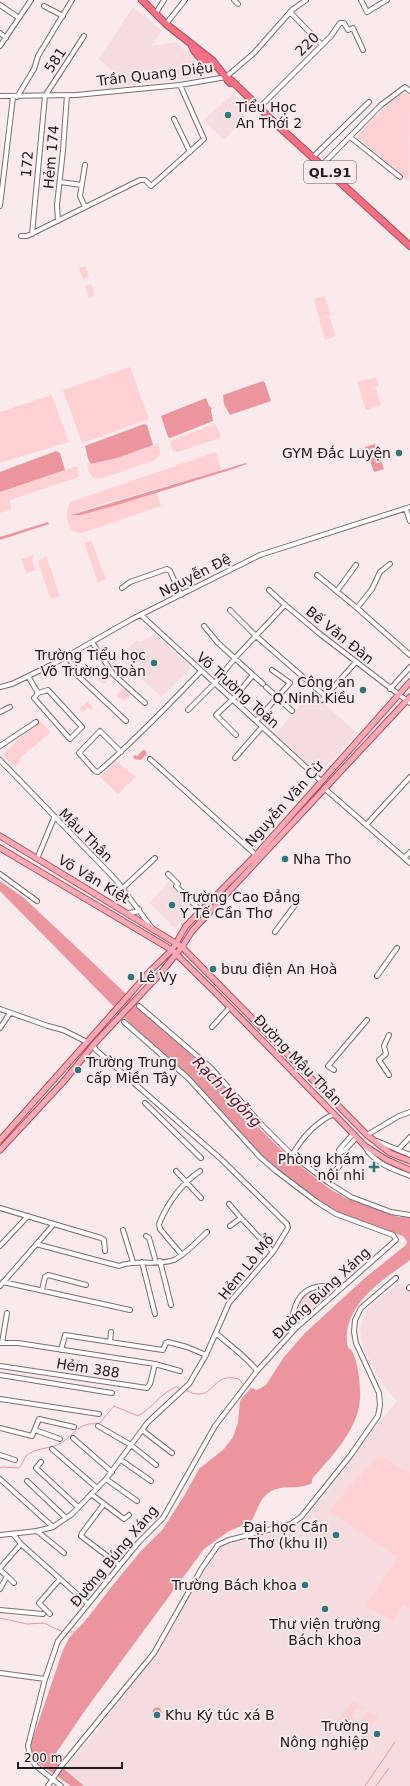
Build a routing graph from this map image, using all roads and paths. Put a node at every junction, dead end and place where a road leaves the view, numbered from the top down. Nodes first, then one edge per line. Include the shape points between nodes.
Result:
1 (31, 0) edge
2 (72, 0) edge
3 (142, 0) edge
4 (164, 0) edge
5 (184, 0) edge
6 (234, 0) edge
7 (306, 0) edge
8 (361, 0) edge
9 (387, 0) edge
10 (238, 4) dead end
11 (0, 5) edge
12 (44, 6) dead end
13 (290, 12) junction
14 (156, 14) junction
15 (62, 16) junction
16 (19, 18) junction
17 (166, 24) junction
18 (0, 33) edge
19 (84, 36) dead end
20 (6, 38) junction
21 (321, 44) junction
22 (0, 46) edge
23 (362, 50) dead end
24 (227, 78) junction
25 (410, 82) edge
26 (180, 85) junction
27 (405, 87) junction
28 (410, 91) edge
29 (67, 95) junction
30 (0, 96) edge
31 (45, 96) junction
32 (15, 97) junction
33 (369, 102) dead end
34 (259, 108) junction
35 (174, 119) dead end
36 (350, 137) junction
37 (190, 152) junction
38 (313, 157) junction
39 (85, 165) dead end
40 (322, 165) junction
41 (400, 177) dead end
42 (60, 182) junction
43 (82, 185) junction
44 (0, 206) edge
45 (85, 207) junction
46 (58, 221) junction
47 (32, 234) junction
48 (21, 236) dead end
49 (410, 246) edge
50 (408, 508) edge
51 (410, 521) edge
52 (390, 564) dead end
53 (356, 565) dead end
54 (317, 575) dead end
55 (122, 588) dead end
56 (269, 590) dead end
57 (337, 591) junction
58 (181, 594) junction
59 (285, 605) junction
60 (357, 608) junction
61 (230, 610) dead end
62 (141, 615) junction
63 (204, 626) dead end
64 (256, 636) junction
65 (92, 642) junction
66 (68, 656) junction
67 (410, 656) edge
68 (235, 658) junction
69 (356, 662) junction
70 (410, 667) edge
71 (272, 670) dead end
72 (201, 671) junction
73 (253, 675) junction
74 (28, 676) junction
75 (410, 682) edge
76 (216, 683) junction
77 (0, 687) edge
78 (390, 689) junction
79 (38, 693) junction
80 (399, 695) junction
81 (277, 698) junction
82 (233, 699) junction
83 (409, 700) edge
84 (145, 703) dead end
85 (10, 707) dead end
86 (188, 710) dead end
87 (292, 711) dead end
88 (0, 712) edge
89 (126, 721) dead end
90 (256, 721) junction
91 (36, 722) dead end
92 (262, 726) junction
93 (236, 735) dead end
94 (0, 746) edge
95 (120, 752) junction
96 (235, 758) dead end
97 (150, 759) dead end
98 (0, 760) edge
99 (410, 777) edge
100 (321, 780) junction
101 (326, 787) junction
102 (54, 818) junction
103 (366, 824) junction
104 (0, 836) edge
105 (0, 848) edge
106 (410, 852) edge
107 (256, 855) junction
108 (37, 858) junction
109 (155, 858) dead end
110 (404, 858) junction
111 (410, 863) edge
112 (0, 874) edge
113 (168, 874) dead end
114 (123, 888) junction
115 (37, 901) dead end
116 (295, 905) dead end
117 (139, 909) junction
118 (201, 911) junction
119 (128, 914) junction
120 (152, 928) junction
121 (275, 932) dead end
122 (175, 942) junction
123 (182, 947) junction
124 (397, 948) dead end
125 (172, 950) junction
126 (177, 954) junction
127 (377, 976) dead end
128 (139, 1006) dead end
129 (230, 1008) junction
130 (0, 1010) edge
131 (10, 1013) junction
132 (253, 1020) junction
133 (367, 1020) dead end
134 (124, 1022) dead end
135 (248, 1026) junction
136 (0, 1028) edge
137 (212, 1028) dead end
138 (390, 1035) dead end
139 (87, 1042) junction
140 (94, 1044) junction
141 (334, 1070) dead end
142 (389, 1075) dead end
143 (145, 1103) dead end
144 (410, 1112) edge
145 (334, 1114) junction
146 (5, 1134) junction
147 (355, 1136) junction
148 (369, 1137) junction
149 (410, 1137) edge
150 (11, 1139) junction
151 (0, 1140) edge
152 (365, 1146) junction
153 (0, 1150) edge
154 (338, 1150) dead end
155 (398, 1150) junction
156 (410, 1154) edge
157 (292, 1155) junction
158 (201, 1158) dead end
159 (410, 1161) edge
160 (410, 1170) edge
161 (176, 1171) dead end
162 (200, 1171) dead end
163 (410, 1176) edge
164 (186, 1181) junction
165 (327, 1181) junction
166 (201, 1198) dead end
167 (229, 1204) dead end
168 (0, 1208) edge
169 (410, 1215) edge
170 (28, 1216) junction
171 (241, 1218) junction
172 (54, 1224) junction
173 (230, 1226) dead end
174 (123, 1230) dead end
175 (207, 1232) dead end
176 (146, 1236) dead end
177 (36, 1244) junction
178 (0, 1246) edge
179 (105, 1251) dead end
180 (273, 1252) junction
181 (182, 1255) junction
182 (158, 1261) junction
183 (133, 1262) junction
184 (142, 1262) junction
185 (396, 1278) dead end
186 (2, 1284) edge
187 (86, 1284) dead end
188 (340, 1289) junction
189 (42, 1290) junction
190 (172, 1305) dead end
191 (130, 1310) dead end
192 (7, 1313) dead end
193 (155, 1314) dead end
194 (111, 1332) dead end
195 (292, 1332) junction
196 (216, 1333) junction
197 (110, 1342) junction
198 (1, 1343) edge
199 (61, 1350) junction
200 (206, 1355) junction
201 (155, 1364) junction
202 (0, 1366) edge
203 (180, 1371) dead end
204 (257, 1371) junction
205 (188, 1375) dead end
206 (0, 1376) edge
207 (193, 1378) junction
208 (112, 1393) dead end
209 (0, 1399) edge
210 (99, 1414) dead end
211 (98, 1426) dead end
212 (74, 1427) dead end
213 (0, 1428) edge
214 (35, 1430) junction
215 (142, 1430) junction
216 (73, 1438) dead end
217 (60, 1439) dead end
218 (131, 1445) junction
219 (52, 1449) dead end
220 (172, 1453) dead end
221 (0, 1456) edge
222 (15, 1460) dead end
223 (121, 1460) junction
224 (41, 1462) dead end
225 (156, 1465) dead end
226 (112, 1472) junction
227 (0, 1479) edge
228 (106, 1479) junction
229 (27, 1481) dead end
230 (151, 1481) dead end
231 (97, 1488) junction
232 (91, 1494) junction
233 (137, 1501) dead end
234 (104, 1504) junction
235 (78, 1507) junction
236 (129, 1515) dead end
237 (66, 1518) junction
238 (53, 1527) junction
239 (0, 1530) edge
240 (37, 1531) junction
241 (13, 1534) junction
242 (2, 1535) edge
243 (21, 1544) junction
244 (64, 1553) dead end
245 (119, 1565) junction
246 (0, 1569) edge
247 (6, 1576) junction
248 (60, 1579) junction
249 (14, 1583) dead end
250 (0, 1589) edge
251 (88, 1604) junction
252 (40, 1605) junction
253 (0, 1610) edge
254 (38, 1613) junction
255 (43, 1614) dead end
256 (50, 1614) dead end
257 (0, 1673) edge
258 (45, 1679) junction
259 (54, 1779) junction
260 (48, 1786) edge
261 (61, 1786) edge

1 - 16 street
2 - 15 street
3 - 14 highway, QL.91
4 - 14 street
5 - 17 street
6 - 10 street
7 - 13 street, Trần Quang Diệu
8 - 9 street via 367,12
11 - 16 street
12 - 15 street
13 - 21 street
13 - 24 street, Trần Quang Diệu via 254,53
14 - 17 highway, QL.91
15 - 32 street via 38,56 34,69
16 - 20 street
17 - 24 highway, QL.91 via 192,46 194,52
18 - 20 street
19 - 31 street, 581
20 - 22 street
21 - 23 street, 220 via 331,36 339,24 343,23 348,30 353,28
21 - 34 street, 220
24 - 26 street, Trần Quang Diệu
24 - 34 highway, QL.91
25 - 27 street
26 - 29 street, Trần Quang Diệu
26 - 37 street via 204,139
27 - 28 street
27 - 36 street via 381,105
29 - 31 street, Trần Quang Diệu
29 - 42 street, Hẻm 174
30 - 32 street, Trần Quang Diệu
31 - 32 street, Trần Quang Diệu
31 - 47 street, 172
32 - 44 street
33 - 38 street
34 - 38 highway, QL.91
35 - 37 street
36 - 40 street
36 - 41 street
37 - 45 street via 151,186 145,180 140,180
38 - 40 highway, QL.91
39 - 43 street
40 - 49 highway, QL.91
42 - 43 street
42 - 46 street, Hẻm 174
43 - 45 street via 80,196
45 - 46 street
46 - 47 street
47 - 48 street
50 - 51 street
50 - 58 street, Nguyễn Đệ via 260,555
52 - 60 street via 376,578 372,589
53 - 57 street
54 - 57 street
55 - 58 street via 130,582 167,569
56 - 59 street, Bế Văn Đàn
57 - 60 street
58 - 62 street, Nguyễn Đệ
59 - 64 street
59 - 69 street, Bế Văn Đàn
60 - 67 street
61 - 64 street
62 - 65 street, Nguyễn Đệ
62 - 72 street, Võ Trường Toản
63 - 68 street
64 - 68 street
64 - 69 street via 324,698
65 - 66 street, Nguyễn Đệ
65 - 84 street via 113,674
66 - 74 street, Nguyễn Đệ
66 - 89 street via 75,673
68 - 73 street
68 - 76 street
69 - 78 street, Bế Văn Đàn
70 - 78 street
71 - 81 street via 290,683
72 - 76 street, Võ Trường Toản
72 - 95 street
73 - 81 street
73 - 82 street
74 - 77 street, Nguyễn Đệ
74 - 79 street
75 - 80 main road, Nguyễn Văn Cừ
76 - 82 street, Võ Trường Toản
76 - 86 street
78 - 80 street, Bế Văn Đàn
79 - 79 street via 34,698 70,739 82,727 48,690
80 - 83 street, Bế Văn Đàn
80 - 100 main road, Nguyễn Văn Cừ
81 - 87 street
81 - 90 street
82 - 90 street, Võ Trường Toản
82 - 93 street via 216,715
83 - 101 main road, Nguyễn Văn Cừ
85 - 88 street
90 - 92 street, Võ Trường Toản
91 - 94 street
92 - 96 street
92 - 100 street, Võ Trường Toản
95 - 95 street via 97,773 79,753 100,731
97 - 107 street
98 - 102 street, Mậu Thân
99 - 103 street
100 - 101 main road
100 - 107 main road, Nguyễn Văn Cừ
101 - 103 street
101 - 123 main road, Nguyễn Văn Cừ via 192,931
102 - 108 street
102 - 114 street, Mậu Thân
103 - 110 street
104 - 108 main road, Võ Văn Kiệt
105 - 125 main road, Võ Văn Kiệt
106 - 110 street
107 - 118 main road, Nguyễn Văn Cừ
108 - 119 main road, Võ Văn Kiệt
109 - 114 street
110 - 111 street
112 - 115 street
113 - 118 street via 178,884 176,886
114 - 117 street, Mậu Thân
116 - 121 street
117 - 119 street
117 - 120 street, Mậu Thân
118 - 122 main road, Nguyễn Văn Cừ
119 - 120 main road, Võ Văn Kiệt
120 - 122 main road, Võ Văn Kiệt
122 - 123 main road, Đường Mậu Thân
122 - 125 main road, Nguyễn Văn Cừ
123 - 126 main road, Nguyễn Văn Cừ
123 - 132 main road, Đường Mậu Thân
124 - 127 street
125 - 126 main road, Võ Văn Kiệt
125 - 139 main road
126 - 129 main road, Đường Mậu Thân
126 - 140 main road, Nguyễn Văn Cừ
128 - 157 street via 212,1068
129 - 135 main road, Đường Mậu Thân
129 - 137 street
130 - 131 street
131 - 136 street
131 - 139 street via 64,1030
132 - 135 main road
132 - 148 main road, Đường Mậu Thân
133 - 141 street via 328,1066
134 - 188 street, Đường Búng Xáng via 188,1078 276,1171 336,1214 395,1236 394,1243
135 - 145 main road, Đường Mậu Thân
138 - 142 street via 384,1045 386,1054 379,1060
139 - 146 main road
140 - 150 main road, Nguyễn Văn Cừ
140 - 180 street, Hẻm Lò Mổ via 96,1050 220,1159 287,1224 285,1236
143 - 158 street
144 - 148 street via 399,1116
145 - 147 main road, Đường Mậu Thân
145 - 157 street via 309,1132
146 - 150 main road
146 - 151 main road
147 - 152 main road, Đường Mậu Thân
147 - 154 street
147 - 165 street via 337,1155 336,1161 341,1166
148 - 155 street
148 - 159 main road, Đường Mậu Thân via 390,1153
149 - 155 street
150 - 153 main road, Nguyễn Văn Cừ
152 - 160 main road, Đường Mậu Thân
152 - 163 street via 378,1162
155 - 156 street
157 - 165 street
161 - 164 street
162 - 164 street
164 - 166 street
164 - 181 street via 173,1197 159,1224 160,1229
165 - 169 street via 351,1197 391,1212
167 - 171 street
168 - 170 street
170 - 172 street
170 - 178 street
171 - 173 street
171 - 180 street
172 - 177 street
172 - 179 street via 101,1238 104,1240
174 - 183 street
175 - 181 street
176 - 182 street via 150,1238
177 - 183 street via 116,1266
177 - 186 street
180 - 196 street, Hẻm Lò Mổ via 229,1303
181 - 182 street via 173,1260
182 - 184 street
182 - 190 street
183 - 184 street
184 - 193 street
185 - 259 street via 361,1308 355,1320 356,1343 379,1393 378,1416 302,1517 291,1524 218,1545 202,1568 154,1653 62,1765
186 - 189 street
187 - 189 street via 48,1275
188 - 195 street, Đường Búng Xáng
188 - 195 street via 317,1286 307,1290 294,1308
189 - 191 street
192 - 198 street
194 - 197 street
195 - 204 street, Đường Búng Xáng
196 - 200 street, Hẻm Lò Mổ
196 - 204 street via 238,1354 248,1359
197 - 199 street via 65,1335
197 - 200 street via 163,1350 167,1342
198 - 199 street, Hẻm 388
199 - 201 street, Hẻm 388
200 - 207 street, Hẻm Lò Mổ
201 - 202 street, Hẻm 388 via 147,1388
201 - 203 street, Hẻm 388
204 - 245 street, Đường Búng Xáng via 215,1426 163,1518
205 - 207 street
206 - 208 street, Hẻm 388
207 - 215 street, Hẻm Lò Mổ via 190,1384 151,1418
209 - 210 street
211 - 218 street
212 - 214 street via 39,1419
213 - 214 street via 32,1436
214 - 217 street
215 - 218 street, Hẻm Lò Mổ
215 - 220 street
216 - 226 street
218 - 223 street, Hẻm Lò Mổ
218 - 225 street
219 - 231 street
221 - 222 street
223 - 226 street, Hẻm Lò Mổ
223 - 230 street
224 - 235 street via 36,1468
226 - 228 street, Hẻm Lò Mổ
227 - 238 street
228 - 231 street, Hẻm Lò Mổ
228 - 233 street
229 - 237 street
231 - 232 street, Hẻm Lò Mổ
232 - 234 street
232 - 235 street
234 - 236 street via 124,1519
234 - 245 street via 81,1536
235 - 237 street
237 - 238 street
238 - 240 street
239 - 242 street
240 - 241 street
240 - 244 street
241 - 242 street
241 - 243 street
243 - 246 street
243 - 248 street
245 - 251 street, Đường Búng Xáng
246 - 247 street
247 - 249 street
247 - 250 street
248 - 251 street
248 - 252 street via 39,1603
251 - 258 street, Đường Búng Xáng via 60,1639
252 - 254 street
252 - 256 street
253 - 254 street
254 - 255 street
257 - 258 street
258 - 259 street, Đường Búng Xáng via 30,1735 29,1752 36,1766
259 - 260 street
259 - 261 street, Đường Búng Xáng

